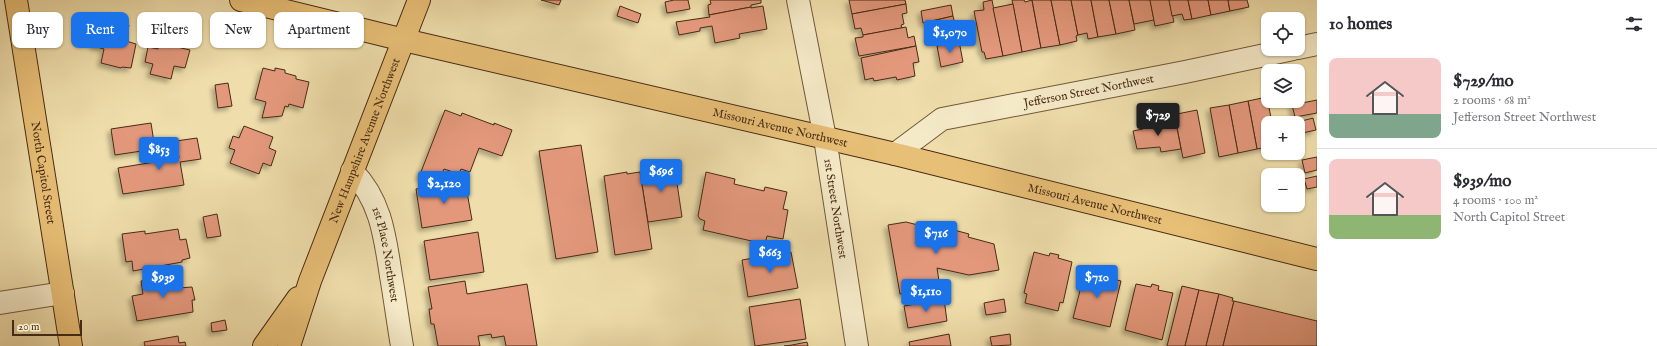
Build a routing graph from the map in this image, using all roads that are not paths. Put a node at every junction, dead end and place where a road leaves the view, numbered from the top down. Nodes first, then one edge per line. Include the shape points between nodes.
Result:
1 (16, 0) edge
2 (242, 0) edge
3 (418, 0) edge
4 (798, 0) edge
5 (404, 40) junction
6 (1317, 44) edge
7 (1305, 47) edge
8 (1261, 56) edge
9 (825, 138) junction
10 (895, 154) junction
11 (352, 171) junction
12 (1317, 259) edge
13 (310, 281) junction
14 (63, 293) junction
15 (0, 303) edge
16 (71, 346) edge
17 (264, 346) edge
18 (289, 346) edge
19 (402, 346) edge
20 (858, 346) edge

1 - 14 main road, North Capitol Street
2 - 5 main road, Missouri Avenue Northwest
3 - 5 main road, New Hampshire Avenue Northwest
4 - 9 street, 1st Street Northwest
5 - 9 main road, Missouri Avenue Northwest
5 - 11 main road, New Hampshire Avenue Northwest
6 - 7 street
8 - 10 street, Jefferson Street Northwest via 942,119
9 - 10 main road, Missouri Avenue Northwest
9 - 20 street, 1st Street Northwest
10 - 12 main road, Missouri Avenue Northwest
11 - 13 main road, New Hampshire Avenue Northwest
11 - 19 street, 1st Place Northwest via 370,193 385,232
13 - 17 main road, New Hampshire Avenue Northwest
13 - 18 main road, New Hampshire Avenue Northwest
14 - 15 street
14 - 16 main road, North Capitol Street

